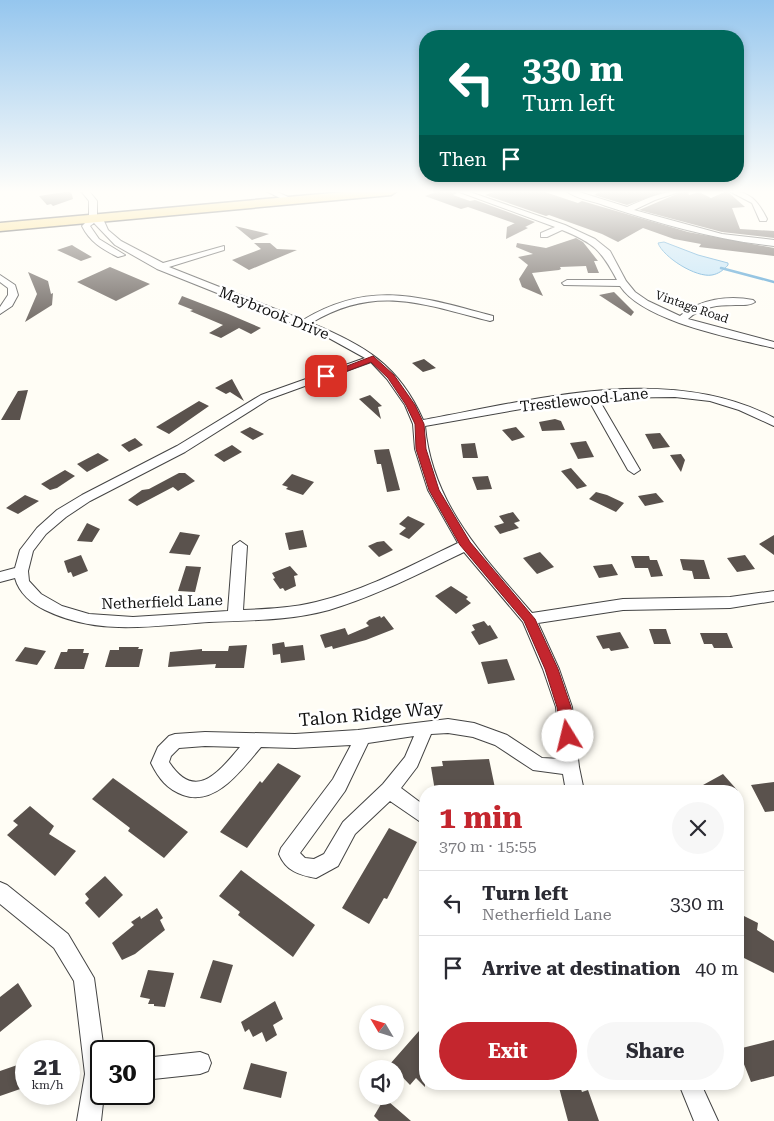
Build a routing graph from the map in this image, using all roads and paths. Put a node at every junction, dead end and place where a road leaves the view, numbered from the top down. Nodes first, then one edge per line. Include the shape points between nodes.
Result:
1 (99, 243) edge
2 (117, 243) edge
3 (595, 243) edge
4 (221, 248) dead end
5 (164, 268) junction
6 (0, 278) edge
7 (567, 283) dead end
8 (622, 283) junction
9 (750, 302) dead end
10 (0, 311) edge
11 (490, 318) dead end
12 (682, 319) junction
13 (303, 324) junction
14 (774, 346) edge
15 (373, 358) junction
16 (592, 397) junction
17 (774, 423) edge
18 (419, 424) junction
19 (634, 470) dead end
20 (466, 545) junction
21 (240, 546) dead end
22 (20, 572) junction
23 (0, 577) edge
24 (774, 596) edge
25 (234, 616) junction
26 (529, 619) junction
27 (426, 727) junction
28 (358, 737) junction
29 (256, 741) junction
30 (570, 767) junction
31 (574, 785) edge
32 (389, 790) junction
33 (419, 812) edge
34 (0, 892) edge
35 (93, 1040) edge
36 (200, 1063) dead end
37 (155, 1068) edge
38 (693, 1090) edge
39 (92, 1105) edge
40 (89, 1121) edge
41 (706, 1121) edge

1 - 5 street, Maybrook Drive via 148,267
2 - 5 street, Maybrook Drive via 152,258
3 - 8 street, Vintage Road via 616,266
4 - 5 street
5 - 13 street, Maybrook Drive
6 - 10 street via 9,284 13,293 11,301
7 - 8 street
8 - 12 street, Vintage Road via 642,302
9 - 12 street via 697,307
11 - 13 street via 422,300 365,297 331,306
12 - 14 street, Vintage Road
13 - 15 street, Maybrook Drive
15 - 18 street, Maybrook Drive via 411,405
15 - 22 street via 279,390 182,449 92,495 42,529 26,548
16 - 17 street, Trestlewood Lane via 655,392 686,394 735,404
16 - 18 street, Trestlewood Lane
16 - 19 street
18 - 20 street, Maybrook Drive via 421,449 434,490
20 - 25 street, Netherfield Lane via 414,571 329,604 284,614
20 - 26 street, Maybrook Drive
21 - 25 street
22 - 23 street
22 - 25 street, Netherfield Lane via 28,591 61,613 92,620 146,621
24 - 26 street via 750,603 603,606
26 - 30 street, Maybrook Drive via 564,707
27 - 28 street, Talon Ridge Way
27 - 30 street, Talon Ridge Way via 474,730 500,740 539,766
27 - 32 street via 411,762
28 - 29 street, Talon Ridge Way
28 - 32 street via 360,744 340,784 288,854 300,866 316,869 331,860 349,828
29 - 29 street, Talon Ridge Way via 175,741 164,752 160,763 177,785 197,790 213,786
30 - 31 street, Maybrook Drive
32 - 33 street
34 - 35 street via 61,941 84,978
36 - 37 street
38 - 41 street
39 - 40 street

